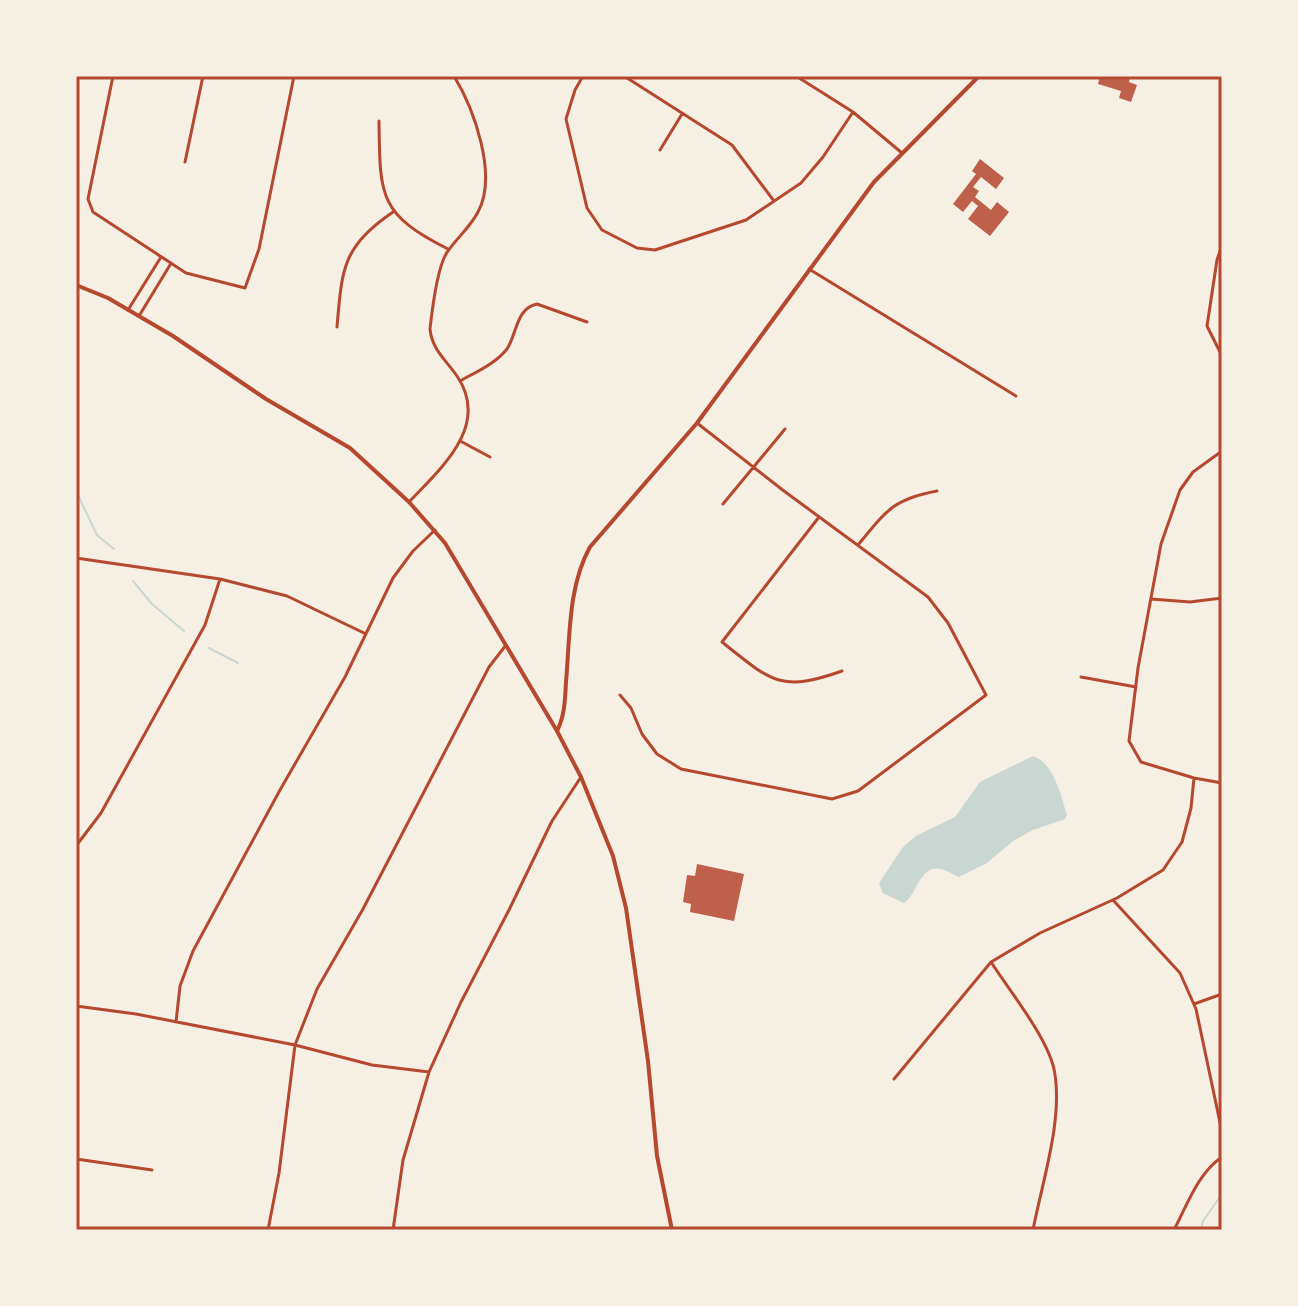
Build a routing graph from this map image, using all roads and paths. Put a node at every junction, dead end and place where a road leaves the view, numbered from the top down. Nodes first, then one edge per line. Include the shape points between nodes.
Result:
1 (113, 76) edge
2 (203, 76) edge
3 (294, 76) edge
4 (454, 76) edge
5 (583, 76) edge
6 (624, 76) edge
7 (796, 76) edge
8 (979, 76) edge
9 (853, 112) junction
10 (682, 114) junction
11 (379, 121) dead end
12 (660, 150) dead end
13 (902, 153) junction
14 (185, 162) dead end
15 (774, 201) junction
16 (394, 212) junction
17 (1222, 245) edge
18 (448, 249) junction
19 (161, 257) junction
20 (171, 263) junction
21 (809, 269) junction
22 (76, 285) edge
23 (128, 310) junction
24 (139, 316) junction
25 (587, 322) dead end
26 (337, 327) dead end
27 (1222, 356) edge
28 (460, 381) junction
29 (1016, 396) dead end
30 (697, 423) junction
31 (785, 429) dead end
32 (461, 441) junction
33 (1222, 451) edge
34 (490, 457) dead end
35 (753, 467) junction
36 (937, 491) dead end
37 (409, 502) junction
38 (723, 504) dead end
39 (819, 517) junction
40 (435, 530) junction
41 (857, 545) junction
42 (76, 558) edge
43 (220, 579) junction
44 (1222, 598) edge
45 (1151, 599) junction
46 (365, 633) junction
47 (506, 645) junction
48 (842, 671) dead end
49 (1081, 677) dead end
50 (1136, 687) junction
51 (620, 695) dead end
52 (557, 731) junction
53 (581, 777) junction
54 (1194, 778) junction
55 (1222, 783) edge
56 (76, 846) edge
57 (1113, 899) junction
58 (991, 962) junction
59 (1222, 994) edge
60 (1194, 1004) junction
61 (76, 1006) edge
62 (176, 1022) junction
63 (295, 1045) junction
64 (429, 1072) junction
65 (894, 1079) dead end
66 (1222, 1132) edge
67 (1222, 1157) edge
68 (76, 1159) edge
69 (152, 1170) dead end
70 (268, 1230) edge
71 (393, 1230) edge
72 (672, 1230) edge
73 (1033, 1230) edge
74 (1174, 1230) edge

1 - 19 street via 88,199 104,222
2 - 14 street
3 - 20 street via 259,249 245,288 186,273
4 - 18 street via 471,111 487,187 479,210
5 - 15 street via 566,119 582,194 602,230 637,248 655,250 746,220
6 - 10 street
7 - 9 street
8 - 13 street
9 - 13 street
9 - 15 street via 801,183
10 - 12 street
10 - 15 street via 732,145
11 - 16 street via 380,169
13 - 21 street
16 - 18 street via 408,227
16 - 26 street via 365,233 349,254
17 - 27 street via 1207,326
18 - 28 street via 431,338
19 - 20 street
19 - 23 street
20 - 24 street
21 - 29 street
21 - 30 street
22 - 23 street
23 - 24 street
24 - 37 street via 350,448
25 - 28 street via 530,305 504,352
28 - 32 street via 468,418
30 - 35 street
30 - 52 street via 598,534 583,559
31 - 35 street
32 - 34 street
32 - 37 street
33 - 45 street via 1193,472 1180,490 1161,544
35 - 38 street
35 - 39 street
36 - 41 street via 889,508
37 - 40 street
39 - 41 street
39 - 48 street via 722,642 762,673 784,682 809,683
40 - 46 street via 393,578
40 - 47 street
41 - 51 street via 928,597 986,695 858,791 832,799 681,769 657,754
42 - 43 street
43 - 46 street via 287,596
43 - 56 street via 205,625 101,813
44 - 45 street
45 - 50 street
46 - 62 street via 193,951 180,986
47 - 52 street
47 - 63 street via 489,667 317,989
49 - 50 street
50 - 54 street via 1129,741 1137,758
52 - 53 street
53 - 64 street via 552,821
53 - 72 street via 613,856 626,908 657,1156
54 - 55 street
54 - 57 street via 1191,808 1173,858 1163,870
57 - 58 street
57 - 60 street via 1180,973
58 - 65 street
58 - 73 street via 1054,1069 1054,1120
59 - 60 street
60 - 66 street
61 - 62 street
62 - 63 street
63 - 64 street via 372,1065
63 - 70 street
64 - 71 street via 403,1160
67 - 74 street via 1199,1181
68 - 69 street

